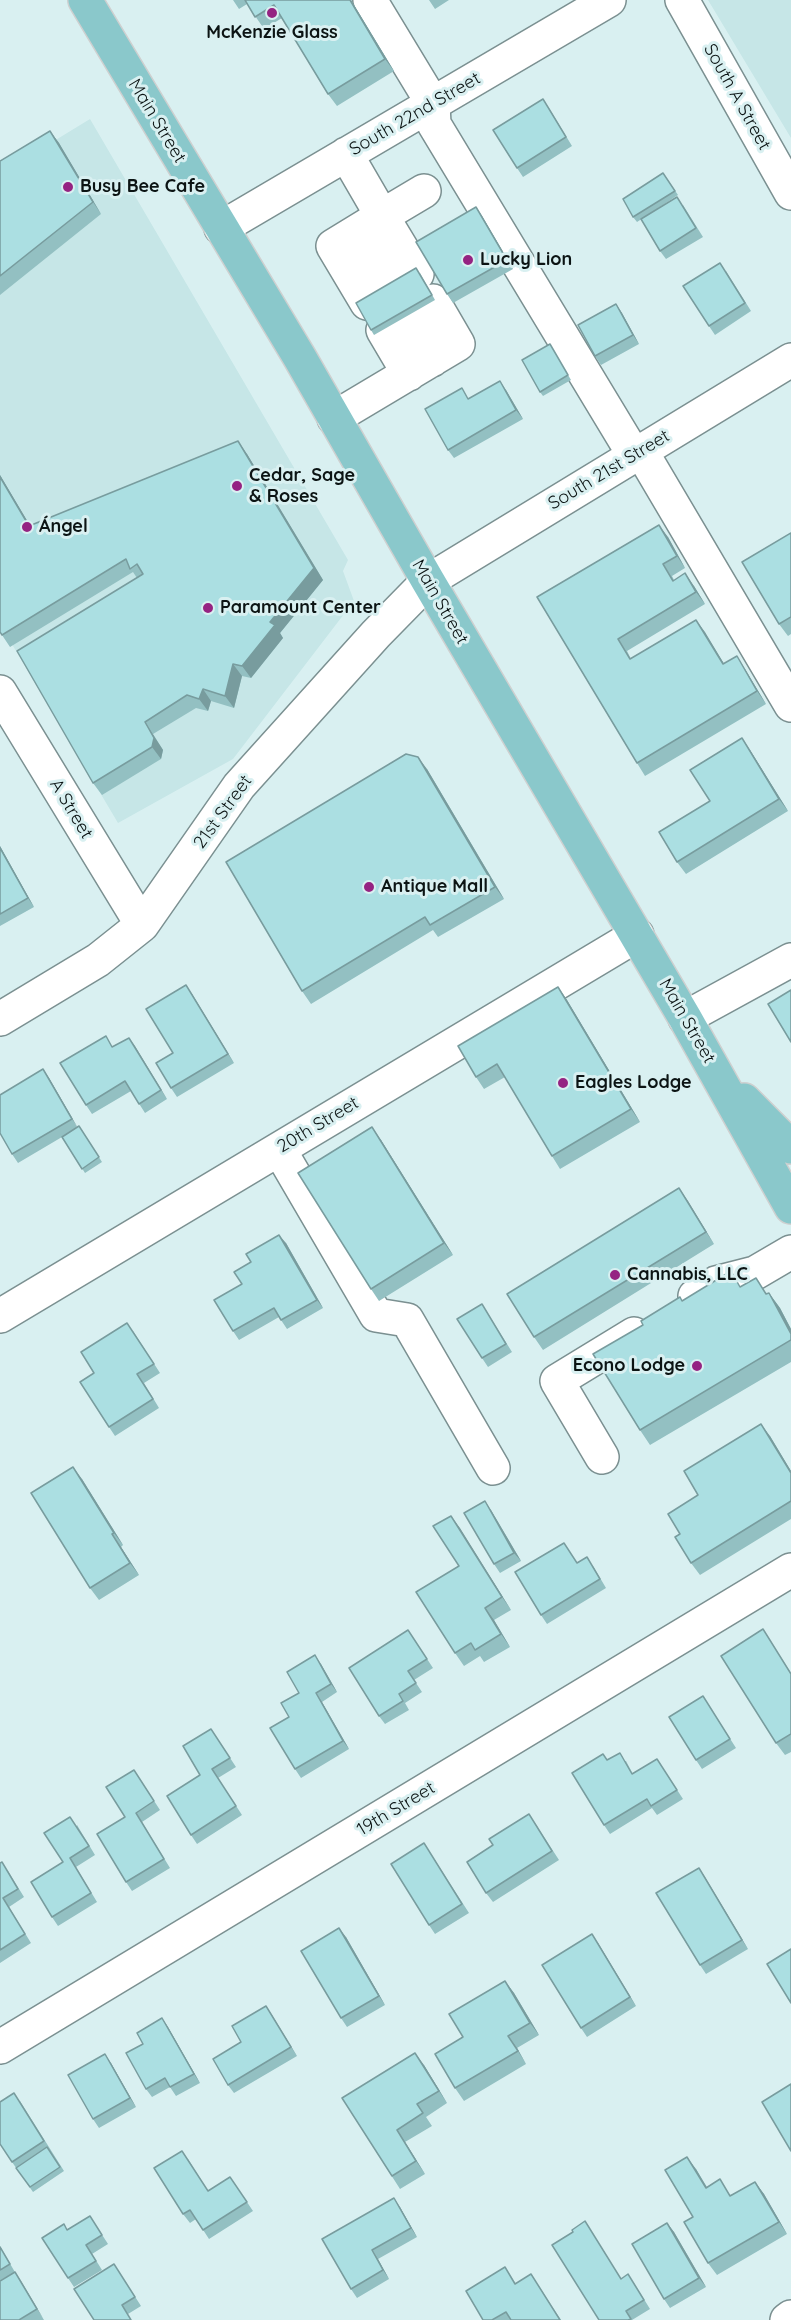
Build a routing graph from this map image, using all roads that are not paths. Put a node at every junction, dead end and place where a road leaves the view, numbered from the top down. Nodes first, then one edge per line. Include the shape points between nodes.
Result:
1 (85, 0) edge
2 (370, 0) edge
3 (609, 0) edge
4 (682, 0) edge
5 (433, 104) junction
6 (346, 154) junction
7 (424, 191) dead end
8 (791, 194) edge
9 (369, 224) junction
10 (221, 228) junction
11 (400, 302) junction
12 (791, 360) edge
13 (420, 367) junction
14 (334, 418) junction
15 (638, 453) junction
16 (428, 580) junction
17 (0, 692) edge
18 (791, 705) edge
19 (142, 925) junction
20 (637, 935) junction
21 (791, 960) edge
22 (685, 1018) junction
23 (0, 1019) edge
24 (717, 1074) junction
25 (791, 1147) edge
26 (279, 1149) junction
27 (791, 1207) edge
28 (791, 1252) edge
29 (0, 1316) edge
30 (602, 1457) dead end
31 (493, 1468) dead end
32 (791, 1570) edge
33 (0, 2047) edge
34 (791, 2317) edge
35 (786, 2320) edge

1 - 10 main road, Main Street
2 - 5 street
3 - 5 street, South 22nd Street
4 - 8 street, South A Street
5 - 6 street, South 22nd Street
5 - 15 street via 434,124
6 - 9 street
6 - 10 street, South 22nd Street
7 - 9 street
9 - 11 street
9 - 11 street via 333,246
10 - 14 main road, Main Street
11 - 13 street
11 - 13 street via 458,344
12 - 15 street, South 21st Street
13 - 14 street
14 - 16 main road, Main Street
15 - 16 street, South 21st Street
15 - 18 street
16 - 19 street, 21st Street via 239,786
16 - 20 main road, Main Street
17 - 19 street, A Street
19 - 23 street, 21st Street via 98,960
20 - 22 main road, Main Street
20 - 26 street, 20th Street
21 - 22 street
22 - 24 main road, Main Street
24 - 25 main road
24 - 27 main road, Main Street
26 - 29 street, 20th Street
26 - 31 street via 376,1315 407,1320
28 - 30 street via 755,1273 716,1283 557,1381
32 - 33 street, 19th Street
34 - 35 street

